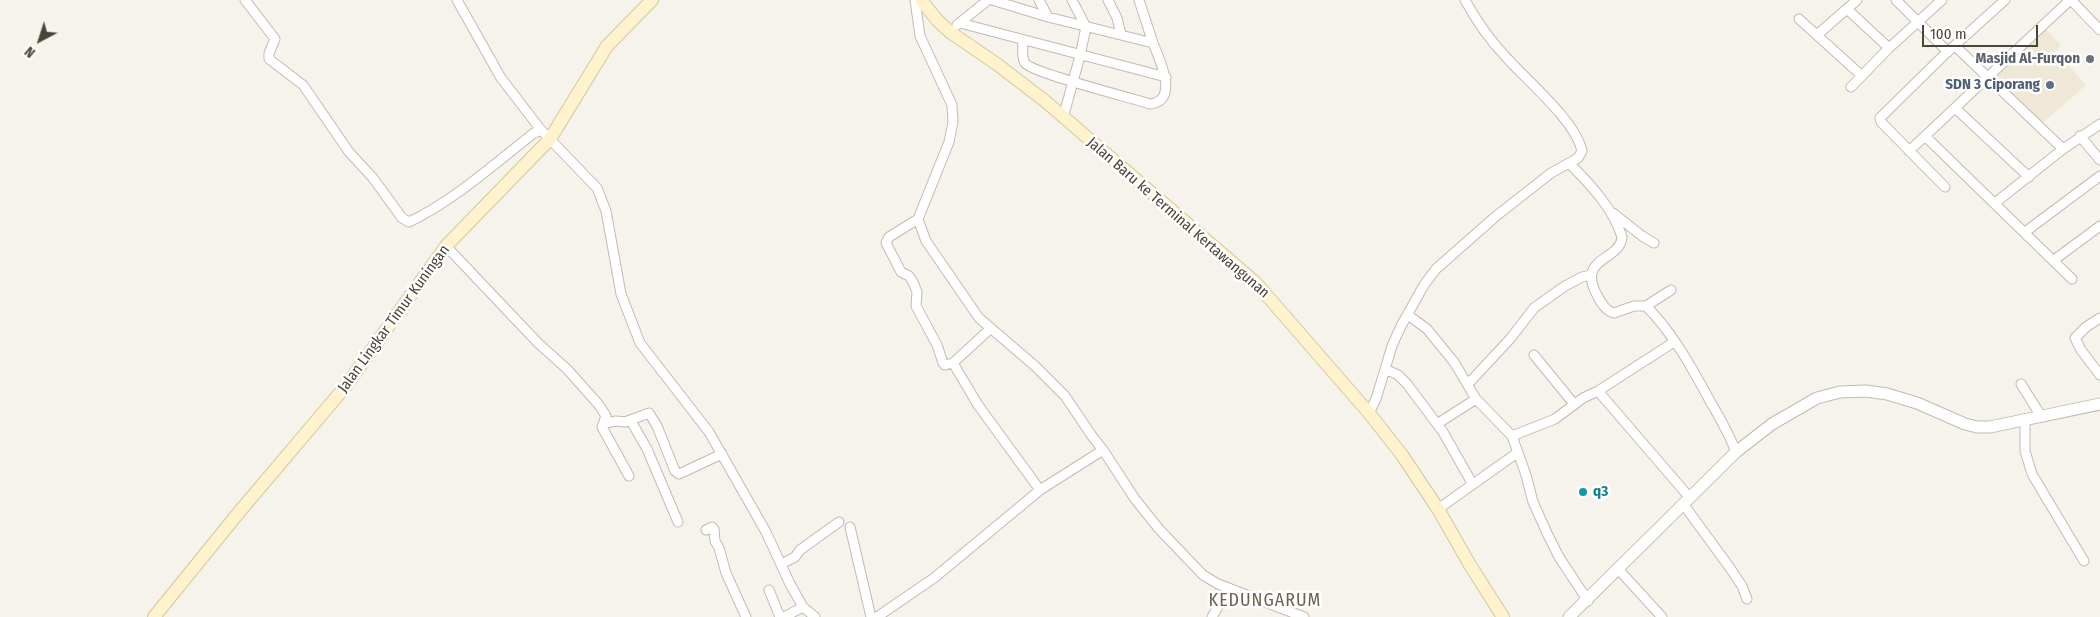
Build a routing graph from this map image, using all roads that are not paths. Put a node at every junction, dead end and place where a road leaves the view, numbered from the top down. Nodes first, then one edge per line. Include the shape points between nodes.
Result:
1 (245, 0) edge
2 (457, 0) edge
3 (652, 0) edge
4 (915, 0) edge
5 (921, 0) edge
6 (990, 0) edge
7 (1039, 0) edge
8 (1072, 0) edge
9 (1108, 0) edge
10 (1139, 0) edge
11 (1465, 0) edge
12 (1857, 0) edge
13 (1896, 0) edge
14 (1942, 0) edge
15 (2005, 0) edge
16 (2071, 0) edge
17 (1847, 9) junction
18 (1048, 18) junction
19 (1799, 19) dead end
20 (1918, 22) junction
21 (960, 23) junction
22 (1086, 27) junction
23 (2100, 30) edge
24 (950, 32) junction
25 (1121, 34) junction
26 (1817, 35) junction
27 (1023, 40) junction
28 (1153, 43) junction
29 (1889, 48) junction
30 (1951, 49) junction
31 (1080, 56) junction
32 (1861, 75) junction
33 (1166, 76) junction
34 (1987, 77) junction
35 (1072, 82) junction
36 (1851, 87) dead end
37 (1954, 108) junction
38 (1063, 118) junction
39 (2100, 124) edge
40 (541, 130) junction
41 (1925, 136) junction
42 (2080, 136) junction
43 (550, 139) junction
44 (2063, 149) junction
45 (1910, 151) junction
46 (2100, 160) edge
47 (1569, 163) junction
48 (2100, 176) edge
49 (2029, 177) junction
50 (1945, 187) dead end
51 (1995, 203) junction
52 (1611, 212) junction
53 (918, 219) junction
54 (2100, 226) edge
55 (2025, 232) junction
56 (1654, 243) dead end
57 (446, 246) junction
58 (2054, 260) junction
59 (1591, 275) junction
60 (2072, 278) dead end
61 (1671, 290) dead end
62 (1646, 306) junction
63 (1408, 315) junction
64 (2100, 318) edge
65 (990, 328) junction
66 (1674, 342) junction
67 (1534, 356) dead end
68 (953, 363) junction
69 (1385, 369) junction
70 (2100, 375) edge
71 (1468, 384) junction
72 (2021, 384) dead end
73 (1598, 392) junction
74 (1476, 399) junction
75 (1574, 404) junction
76 (2100, 404) edge
77 (1369, 413) junction
78 (2041, 416) junction
79 (2025, 419) junction
80 (632, 421) junction
81 (605, 423) junction
82 (1437, 424) junction
83 (1512, 436) junction
84 (1104, 450) junction
85 (1736, 452) junction
86 (1517, 453) junction
87 (722, 454) junction
88 (629, 476) dead end
89 (1472, 483) junction
90 (1040, 490) junction
91 (1687, 502) junction
92 (1438, 509) junction
93 (678, 522) dead end
94 (839, 522) dead end
95 (850, 527) dead end
96 (706, 530) dead end
97 (2084, 561) dead end
98 (781, 564) junction
99 (1619, 570) junction
100 (1229, 588) junction
101 (769, 590) dead end
102 (1747, 599) dead end
103 (1588, 600) junction
104 (803, 607) junction
105 (1217, 615) edge
106 (154, 617) edge
107 (746, 617) edge
108 (780, 617) edge
109 (784, 617) edge
110 (815, 617) edge
111 (872, 617) edge
112 (876, 617) edge
113 (1304, 617) edge
114 (1503, 617) edge
115 (1569, 617) edge
116 (1662, 617) edge

1 - 40 street via 275,39 269,59 303,85 349,152 402,218 409,222 432,210 534,132
2 - 40 street via 500,78
3 - 43 main road, Jalan Lingkar Timur Kuningan via 606,46
4 - 53 street via 920,36 952,105 953,122 949,142
5 - 24 main road, Jalan Baru ke Terminal Kertawangunan
6 - 18 street
6 - 21 street
7 - 18 street
8 - 22 street
9 - 25 street
10 - 28 street
11 - 47 street via 1480,26 1504,56 1577,135 1582,151
12 - 17 street
13 - 20 street
14 - 20 street
15 - 30 street
16 - 23 street
16 - 34 street
17 - 26 street
17 - 29 street
18 - 22 street
19 - 26 street
20 - 29 street
20 - 30 street
21 - 24 street
21 - 27 street
22 - 25 street
22 - 31 street
24 - 38 main road, Jalan Baru ke Terminal Kertawangunan via 998,65
25 - 28 street
26 - 32 street
27 - 31 street
27 - 35 street via 1023,58 1027,65
28 - 33 street
29 - 32 street
30 - 34 street
30 - 45 street via 1881,117 1881,122
31 - 33 street
31 - 35 street
32 - 36 street
33 - 35 street via 1162,97 1150,104
34 - 37 street
34 - 44 street
35 - 38 street
37 - 41 street
37 - 49 street
38 - 77 main road, Jalan Baru ke Terminal Kertawangunan via 1256,283
39 - 42 street
40 - 43 street
41 - 45 street
41 - 51 street
42 - 44 street
42 - 46 street
43 - 57 main road, Jalan Lingkar Timur Kuningan
43 - 87 street via 597,188 606,211 621,294 640,343 709,432
44 - 49 street
45 - 50 street
47 - 52 street
47 - 63 street via 1544,178 1449,256 1424,284
48 - 55 street
49 - 51 street
51 - 55 street
52 - 56 street
52 - 59 street via 1623,239
53 - 65 street via 926,241 979,318
53 - 68 street via 889,237 886,243 902,272 913,282 917,292 916,306 943,363
54 - 58 street
55 - 58 street
57 - 81 street via 599,404 606,416
57 - 106 main road, Jalan Lingkar Timur Kuningan via 345,387
58 - 60 street
59 - 62 street via 1592,286 1611,313
59 - 71 street via 1575,280 1534,308
61 - 62 street
62 - 66 street
63 - 69 street via 1392,346
63 - 71 street via 1427,329
64 - 70 street via 2075,338
65 - 68 street
65 - 84 street via 1065,396
66 - 73 street
66 - 85 street via 1729,433
67 - 75 street
68 - 90 street via 978,405
69 - 77 street
69 - 82 street via 1407,384
71 - 74 street
72 - 78 street
73 - 75 street
73 - 91 street
74 - 82 street
74 - 83 street
75 - 83 street via 1555,419
76 - 78 street
77 - 92 main road, Jalan Baru ke Terminal Kertawangunan
78 - 79 street
79 - 85 street via 1977,428 1886,394 1840,392 1822,396 1796,409
79 - 97 street via 2025,451 2032,474
80 - 81 street
80 - 87 street via 649,413 679,474
80 - 93 street
81 - 88 street via 602,427
82 - 89 street
83 - 86 street
84 - 90 street
84 - 100 street via 1135,499 1159,529 1203,575
85 - 91 street
86 - 89 street
86 - 103 street via 1547,533
87 - 98 street
89 - 92 street
90 - 112 street via 934,578
91 - 99 street
91 - 102 street via 1742,586
92 - 114 main road, Jalan Baru ke Terminal Kertawangunan
94 - 98 street via 800,550 795,558
95 - 111 street
96 - 107 street via 714,529 726,573
98 - 104 street
99 - 103 street
99 - 116 street
100 - 105 street
100 - 113 street
101 - 108 street
103 - 115 street
104 - 109 street
104 - 110 street

